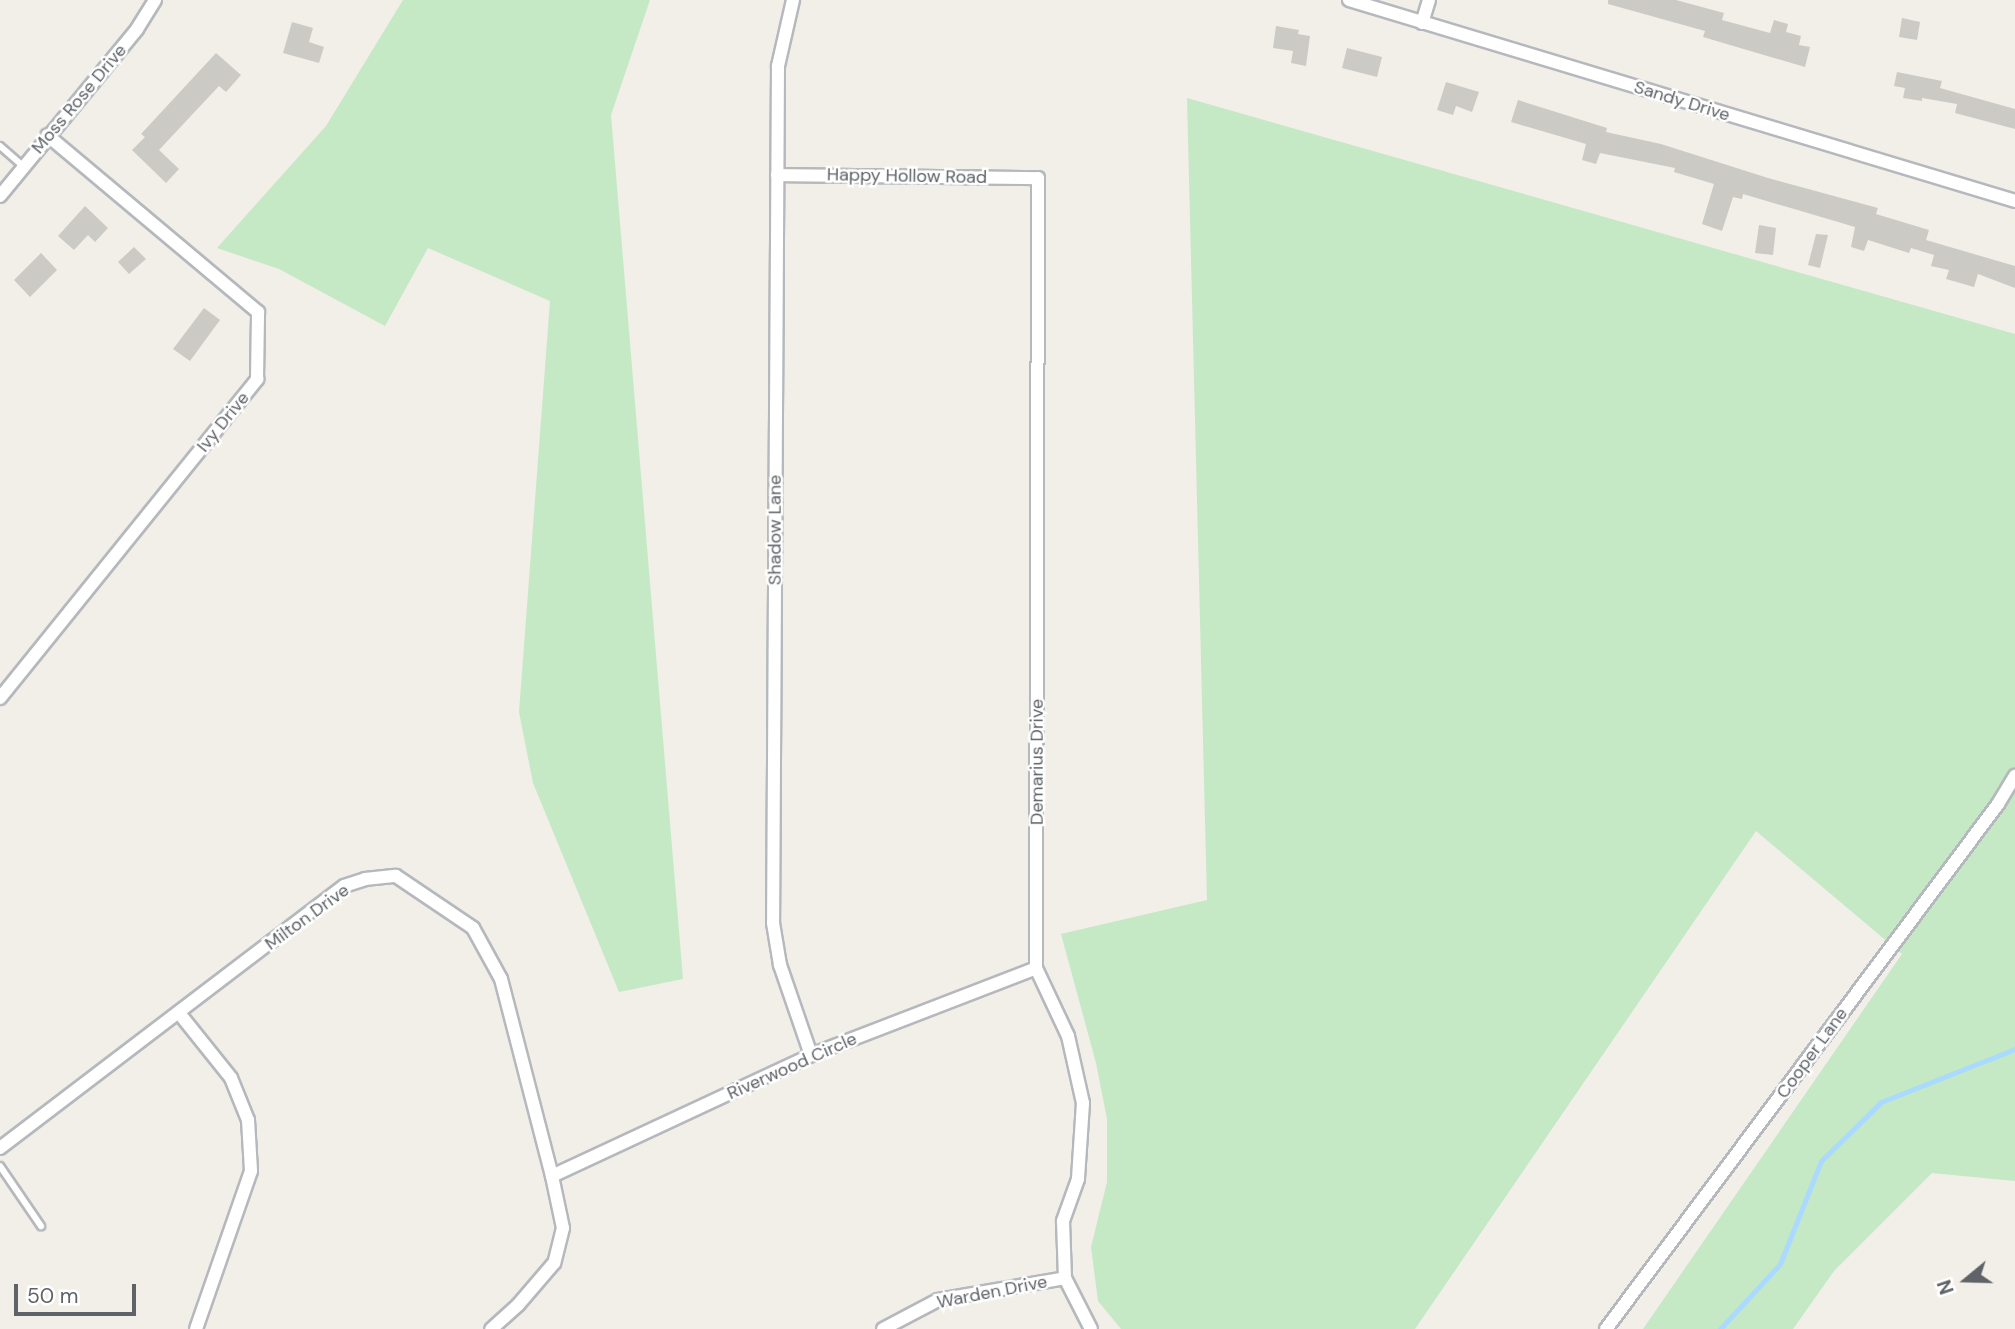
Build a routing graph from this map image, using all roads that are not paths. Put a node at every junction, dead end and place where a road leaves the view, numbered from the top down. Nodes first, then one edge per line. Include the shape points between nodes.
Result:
1 (155, 0) edge
2 (793, 0) edge
3 (1349, 0) edge
4 (1429, 0) edge
5 (1422, 23) junction
6 (47, 135) junction
7 (0, 146) edge
8 (23, 166) junction
9 (777, 175) junction
10 (1038, 178) joint
11 (0, 196) edge
12 (2015, 201) edge
13 (0, 698) edge
14 (2015, 776) edge
15 (1036, 968) junction
16 (180, 1013) junction
17 (811, 1055) junction
18 (0, 1148) edge
19 (0, 1166) edge
20 (552, 1176) junction
21 (41, 1226) dead end
22 (1065, 1278) junction
23 (196, 1329) edge
24 (491, 1329) edge
25 (883, 1329) edge
26 (1091, 1329) edge
27 (1606, 1329) edge

1 - 6 street, Moss Rose Drive via 137,29
2 - 9 street, Shadow Lane via 778,66
3 - 5 street, Sandy Drive
4 - 5 street
5 - 12 street, Sandy Drive
6 - 8 street, Moss Rose Drive
6 - 13 street, Ivy Drive via 258,312 257,379
7 - 8 lane
8 - 11 street, Moss Rose Drive
9 - 10 street, Happy Hollow Road
9 - 17 street, Shadow Lane via 773,923 779,965
10 - 15 street, Demarius Drive
14 - 27 street, Cooper Lane
15 - 17 street, Riverwood Circle
15 - 22 street, Demarius Drive via 1068,1036 1083,1104 1078,1179 1063,1221
16 - 18 street, Milton Drive
16 - 20 street, Milton Drive via 344,886 396,876 473,928 501,979
16 - 23 street via 231,1078 248,1120 251,1171
17 - 20 street, Riverwood Circle
19 - 21 lane
20 - 24 street, Milton Drive via 563,1228 554,1263
22 - 25 street, Warden Drive via 938,1300
22 - 26 street, Demarius Drive

